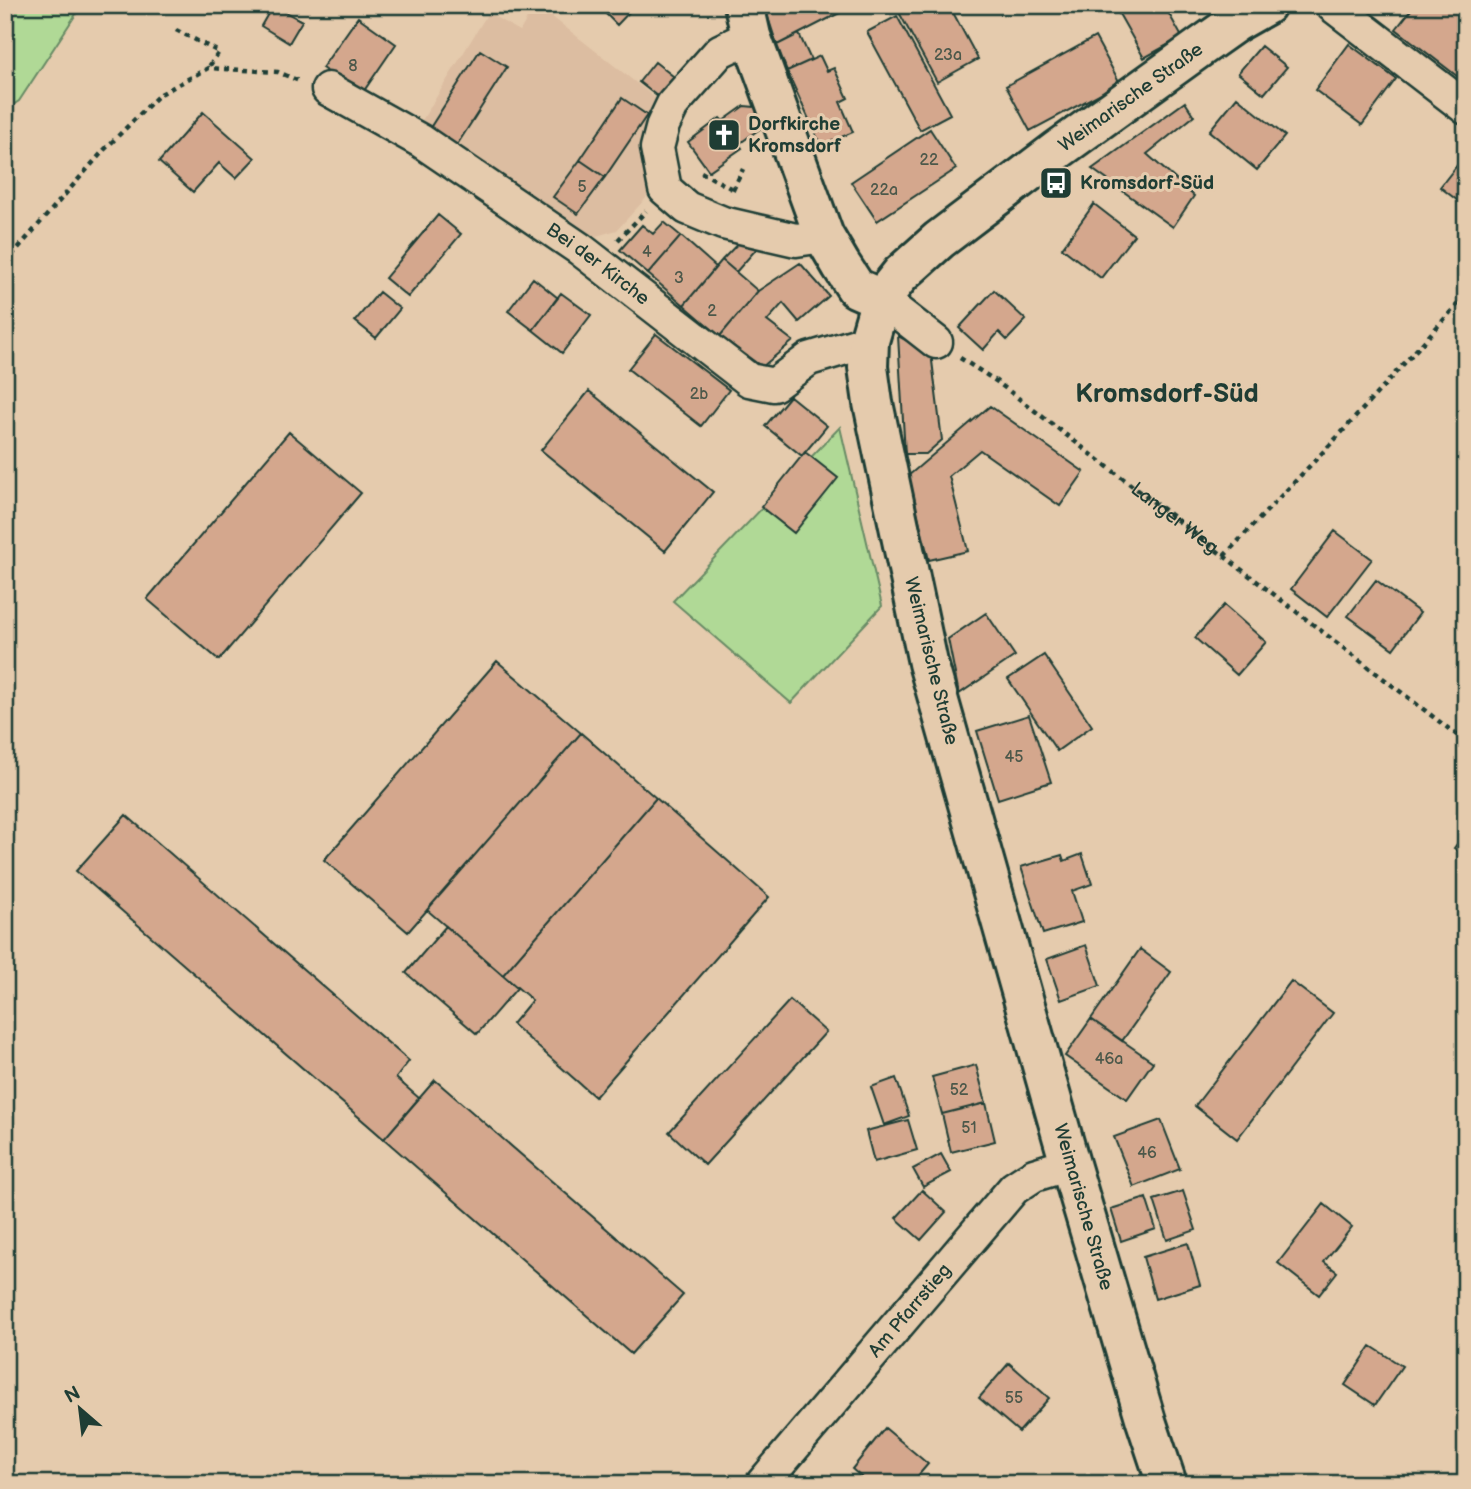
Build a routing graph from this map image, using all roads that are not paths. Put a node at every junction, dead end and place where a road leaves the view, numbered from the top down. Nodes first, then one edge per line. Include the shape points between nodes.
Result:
1 (1266, 5) edge
2 (1332, 5) edge
3 (747, 21) edge
4 (328, 89) road end
5 (1466, 108) edge
6 (824, 236) junction
7 (881, 299) junction
8 (869, 341) junction
9 (936, 342) road end
10 (1070, 1164) junction
11 (765, 1483) edge
12 (1167, 1484) edge

1 - 7 street, Weimarische Straße via 1202,46 939,240
2 - 5 street
3 - 6 street
3 - 6 street via 673,104 657,148 665,190 687,208 723,223 796,240
4 - 8 street, Bei der Kirche via 421,141 580,249 749,380 774,385 809,359
6 - 7 street via 856,288
7 - 8 street, Weimarische Straße
7 - 9 street
8 - 10 street, Weimarische Straße via 873,403 928,663
10 - 11 street, Am Pfarrstieg via 1034,1175 1014,1188
10 - 12 street, Weimarische Straße

